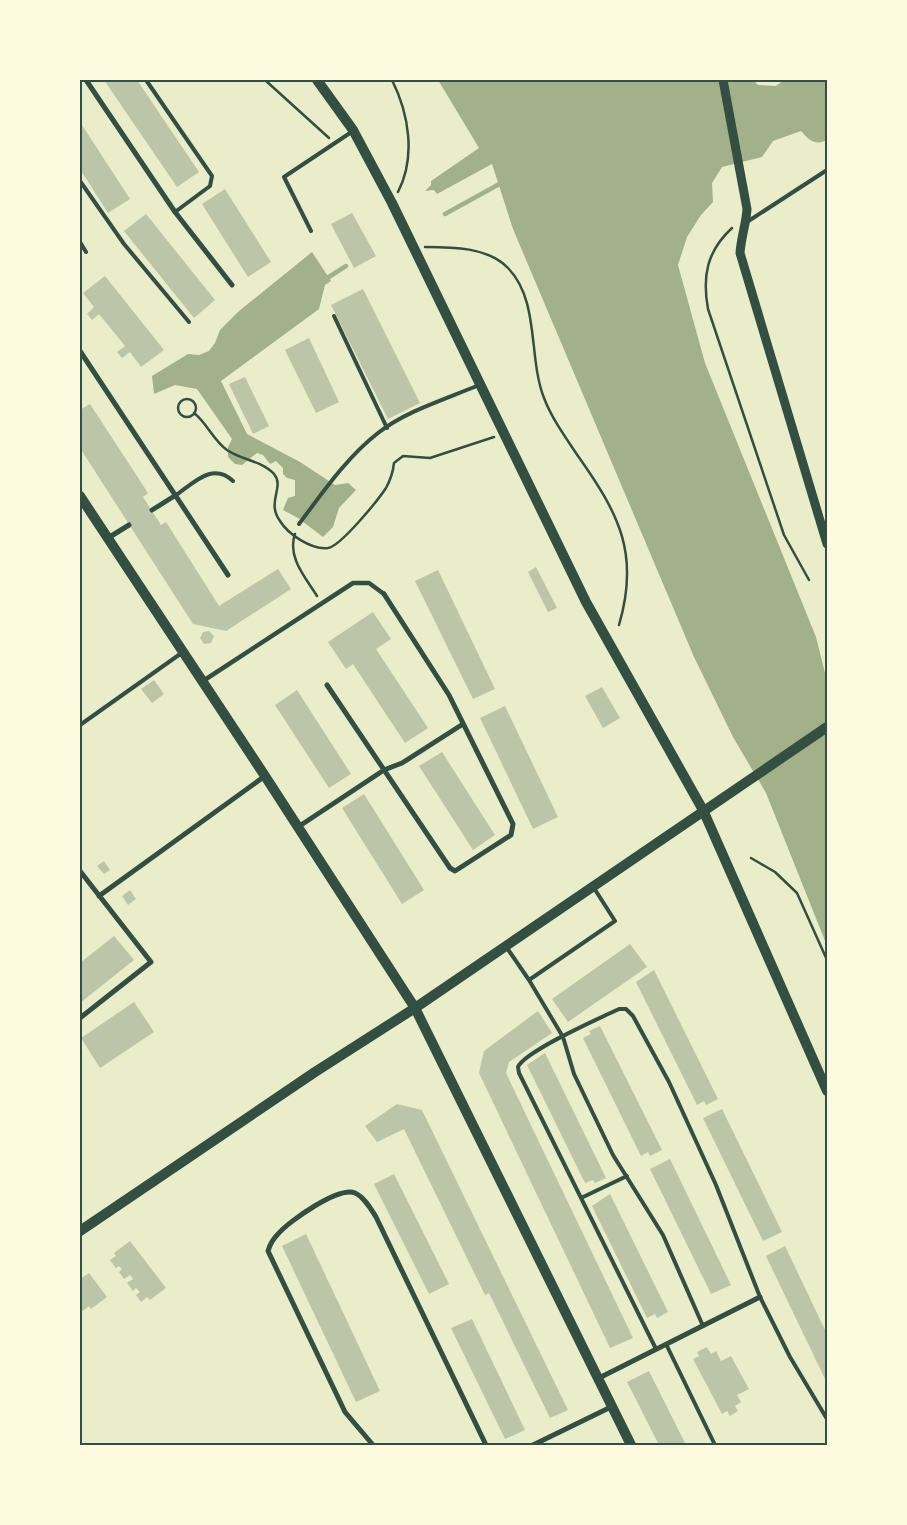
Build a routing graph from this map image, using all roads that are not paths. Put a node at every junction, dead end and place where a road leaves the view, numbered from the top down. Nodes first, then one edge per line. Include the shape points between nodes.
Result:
1 (86, 80) edge
2 (146, 80) edge
3 (317, 80) edge
4 (723, 80) edge
5 (353, 130) junction
6 (827, 170) edge
7 (80, 181) edge
8 (175, 212) junction
9 (746, 224) junction
10 (312, 230) dead end
11 (80, 242) edge
12 (86, 252) dead end
13 (232, 285) dead end
14 (334, 316) dead end
15 (189, 322) dead end
16 (80, 351) edge
17 (481, 384) junction
18 (387, 428) junction
19 (233, 481) dead end
20 (176, 495) junction
21 (80, 496) edge
22 (152, 510) dead end
23 (300, 524) road end
24 (129, 525) dead end
25 (108, 538) junction
26 (827, 544) edge
27 (228, 575) dead end
28 (384, 594) joint
29 (183, 652) junction
30 (203, 682) junction
31 (327, 685) dead end
32 (463, 724) junction
33 (80, 726) edge
34 (827, 727) edge
35 (384, 770) junction
36 (265, 776) junction
37 (703, 810) junction
38 (298, 827) junction
39 (80, 871) edge
40 (592, 886) junction
41 (99, 896) junction
42 (506, 946) junction
43 (529, 980) junction
44 (414, 1008) junction
45 (80, 1018) edge
46 (563, 1037) junction
47 (827, 1090) edge
48 (627, 1176) junction
49 (581, 1198) junction
50 (80, 1231) edge
51 (760, 1297) junction
52 (703, 1326) junction
53 (666, 1344) junction
54 (656, 1350) junction
55 (599, 1378) junction
56 (613, 1406) junction
57 (827, 1419) edge
58 (373, 1445) edge
59 (486, 1445) edge
60 (533, 1445) edge
61 (632, 1445) edge
62 (716, 1445) edge

1 - 8 street
2 - 8 lane via 212,176 210,186
3 - 5 main road
4 - 9 street via 747,209
5 - 10 lane via 284,177
5 - 17 main road
6 - 9 lane
7 - 15 lane via 124,244
8 - 13 street
9 - 26 street via 740,238 740,253
11 - 12 lane
14 - 18 lane
16 - 20 street
17 - 18 lane
17 - 37 main road via 586,602
18 - 23 lane via 367,443 332,480
19 - 20 lane via 221,472 213,472
20 - 22 street
20 - 27 street
21 - 25 main road
24 - 25 street
25 - 29 main road
28 - 30 street via 369,583 353,583
28 - 32 street via 449,695
29 - 30 main road
29 - 33 lane
30 - 36 main road
31 - 35 street
32 - 35 street via 402,763
32 - 35 street via 513,824 511,836 455,871
34 - 37 main road
35 - 38 street
36 - 38 main road
36 - 41 street
37 - 40 main road
37 - 47 main road
38 - 44 main road
39 - 41 street
40 - 42 main road
40 - 43 lane via 616,921
41 - 45 street via 151,962
42 - 43 lane
42 - 44 main road
43 - 46 lane
44 - 50 main road
44 - 55 main road
46 - 48 lane via 574,1074 596,1122
46 - 49 lane via 524,1060 518,1068
46 - 51 lane via 619,1009 626,1009 633,1016 669,1082 716,1185
48 - 49 lane
48 - 52 lane via 663,1235
49 - 54 lane
51 - 52 street
51 - 57 lane via 790,1357
52 - 53 street
53 - 54 street
53 - 62 lane
54 - 55 street
55 - 56 main road
56 - 60 street
56 - 61 main road
58 - 59 street via 345,1412 268,1251 279,1232 323,1201 344,1192 355,1193 362,1198 376,1217

